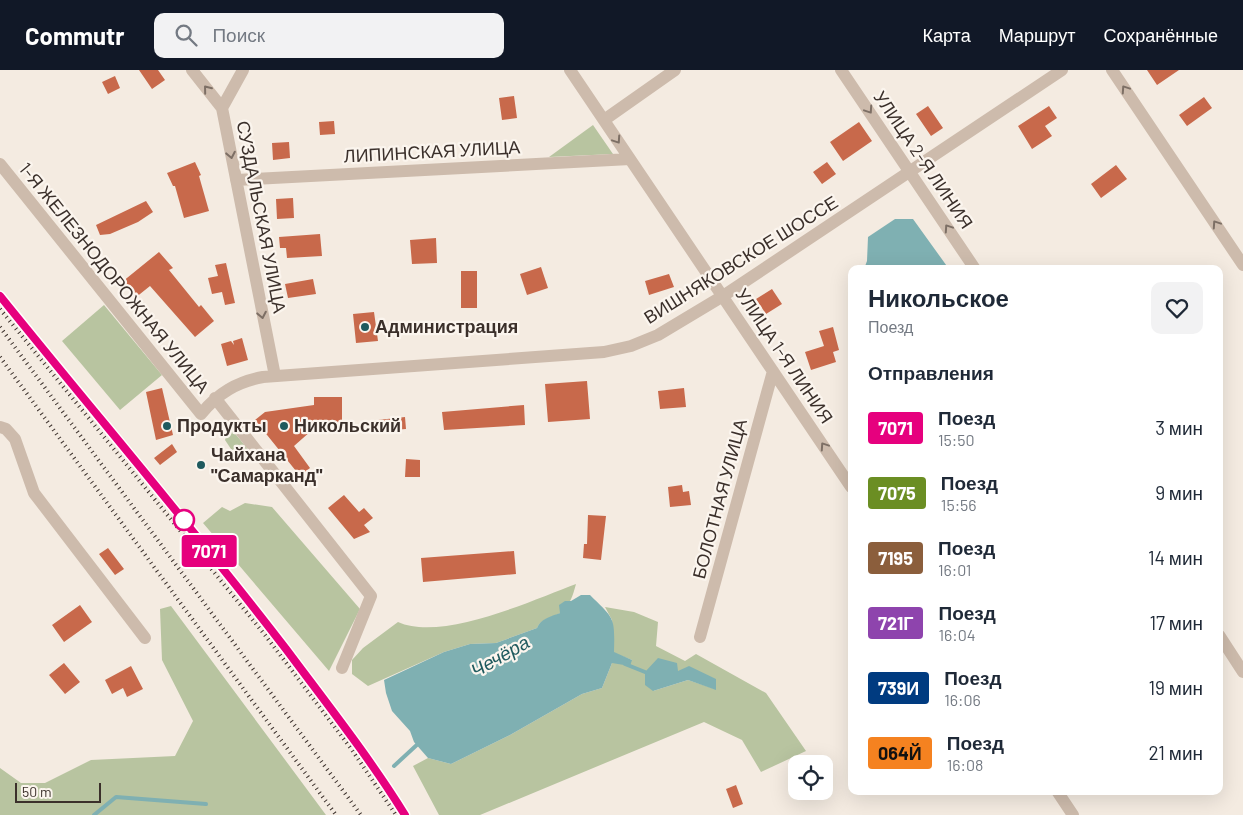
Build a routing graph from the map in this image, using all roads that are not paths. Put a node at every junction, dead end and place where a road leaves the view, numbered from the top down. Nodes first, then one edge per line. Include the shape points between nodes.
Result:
1 (192, 70) edge
2 (243, 70) edge
3 (570, 70) edge
4 (676, 70) edge
5 (842, 70) edge
6 (1062, 70) edge
7 (1112, 70) edge
8 (222, 108) junction
9 (604, 120) junction
10 (630, 159) junction
11 (0, 164) edge
12 (910, 171) junction
13 (236, 180) junction
14 (972, 265) edge
15 (1243, 265) edge
16 (723, 296) junction
17 (773, 371) junction
18 (274, 376) junction
19 (215, 398) junction
20 (201, 414) joint
21 (0, 427) edge
22 (848, 482) edge
23 (700, 637) dead end
24 (145, 638) dead end
25 (1223, 641) edge
26 (342, 668) dead end
27 (1243, 672) edge
28 (1060, 795) edge
29 (1073, 815) edge

8 -> 1 street
2 - 8 street, СУЗДАЛЬСКАЯ УЛИЦА
3 - 9 street, УЛИЦА 1-Я ЛИНИЯ
4 - 9 street
5 -> 12 street, УЛИЦА 2-Я ЛИНИЯ
6 - 12 street, ВИШНЯКОВСКОЕ ШОССЕ
15 -> 7 street
8 -> 13 street, СУЗДАЛЬСКАЯ УЛИЦА
9 -> 10 street, УЛИЦА 1-Я ЛИНИЯ
10 - 13 street, ЛИПИНСКАЯ УЛИЦА
10 - 16 street, УЛИЦА 1-Я ЛИНИЯ
11 - 20 street, 1-Я ЖЕЛЕЗНОДОРОЖНАЯ УЛИЦА
14 -> 12 street, УЛИЦА 2-Я ЛИНИЯ
12 - 16 street, ВИШНЯКОВСКОЕ ШОССЕ
13 -> 18 street, СУЗДАЛЬСКАЯ УЛИЦА
16 - 17 street, УЛИЦА 1-Я ЛИНИЯ
16 - 18 street, ВИШНЯКОВСКОЕ ШОССЕ via 658,334 619,349
22 -> 17 street, УЛИЦА 1-Я ЛИНИЯ
17 - 23 street, БОЛОТНАЯ УЛИЦА
18 - 19 street, ВИШНЯКОВСКОЕ ШОССЕ via 240,384
19 - 20 street, ВИШНЯКОВСКОЕ ШОССЕ
19 - 26 street, 1-Я ЖЕЛЕЗНОДОРОЖНАЯ УЛИЦА via 371,596
21 - 24 street via 15,439 34,493
25 - 27 street
28 - 29 street

